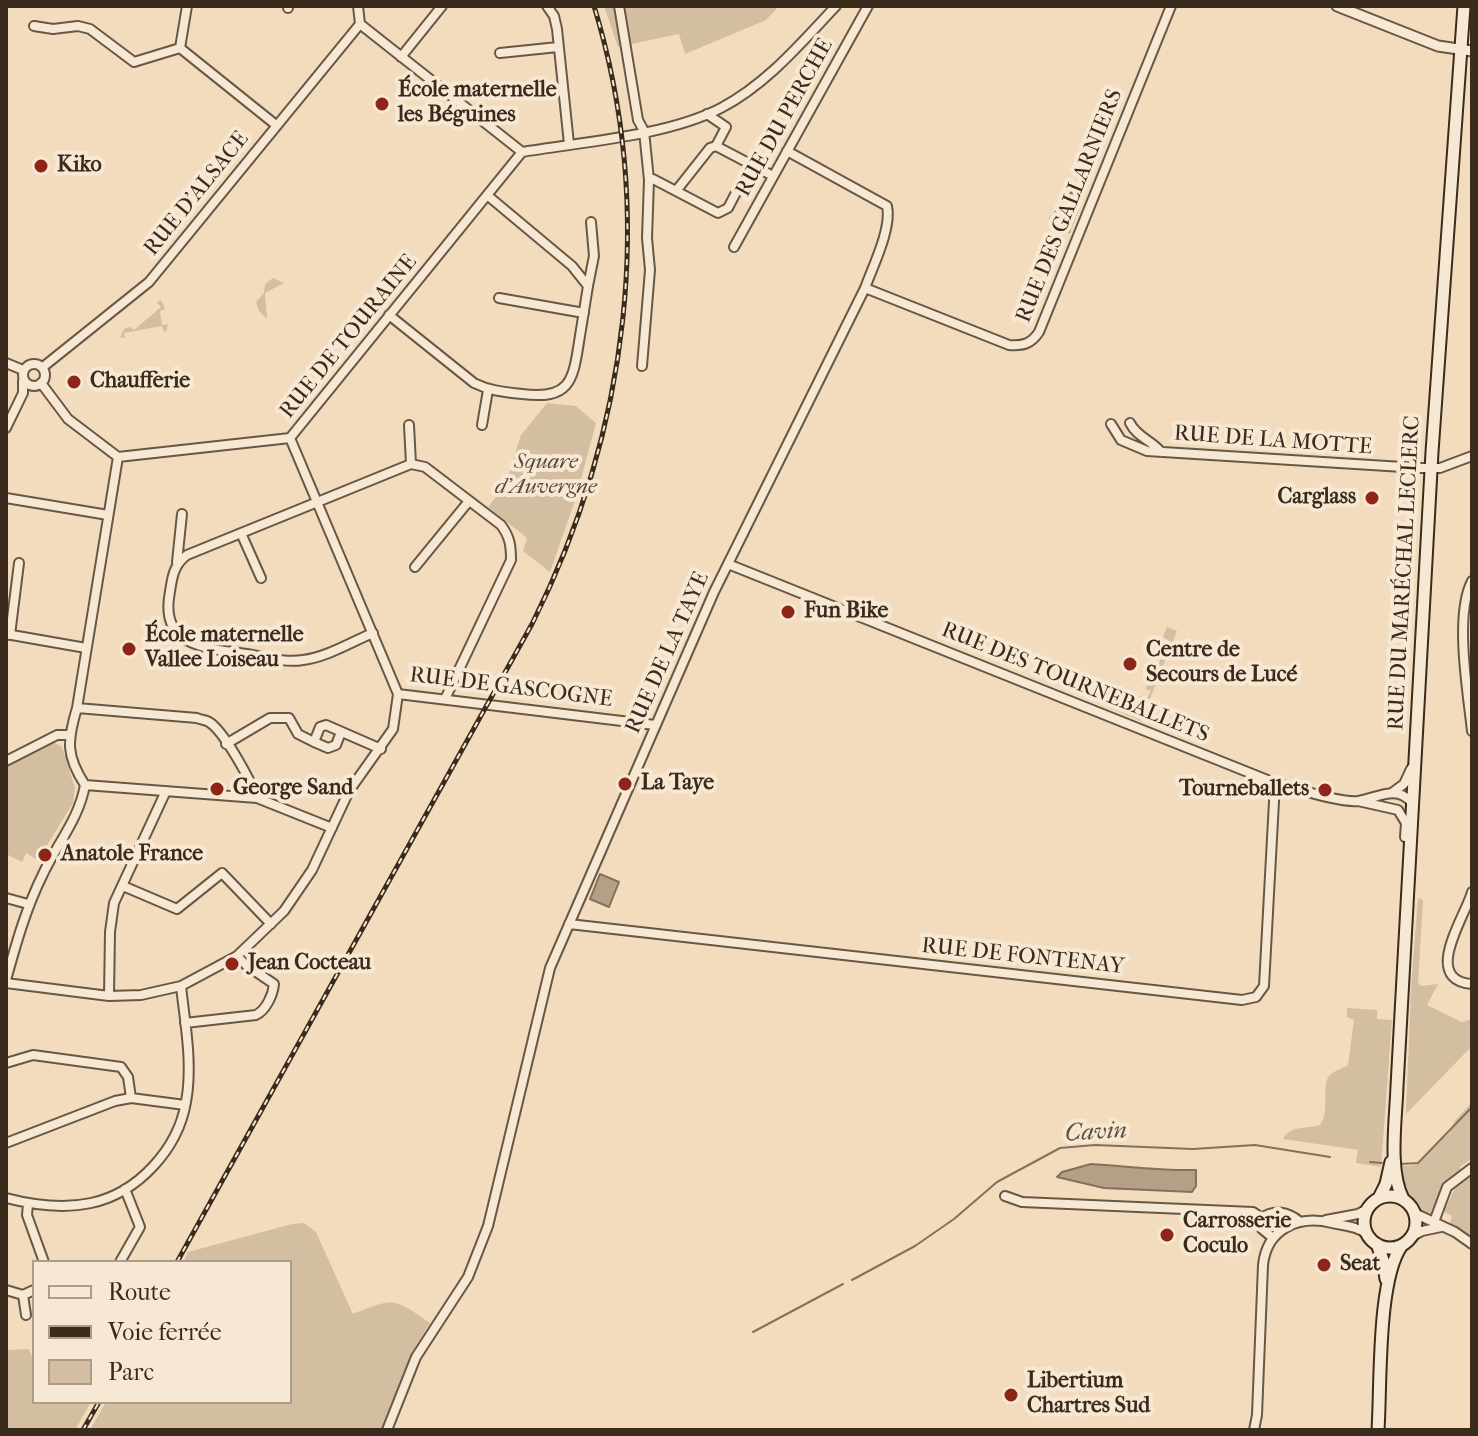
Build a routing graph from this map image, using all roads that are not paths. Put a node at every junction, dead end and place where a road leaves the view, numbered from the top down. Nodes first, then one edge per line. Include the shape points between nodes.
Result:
1 (187, 6) edge
2 (358, 6) edge
3 (442, 6) edge
4 (547, 6) edge
5 (619, 6) edge
6 (836, 6) edge
7 (868, 6) edge
8 (1171, 6) edge
9 (1337, 6) edge
10 (1464, 6) edge
11 (360, 24) junction
12 (34, 26) dead end
13 (558, 47) junction
14 (180, 48) junction
15 (1466, 51) edge
16 (500, 53) dead end
17 (401, 57) junction
18 (707, 114) junction
19 (276, 125) junction
20 (644, 131) junction
21 (569, 144) junction
22 (716, 146) junction
23 (787, 151) junction
24 (522, 152) junction
25 (751, 164) junction
26 (773, 176) junction
27 (649, 180) junction
28 (676, 191) junction
29 (487, 195) junction
30 (591, 222) dead end
31 (734, 247) dead end
32 (588, 286) junction
33 (865, 288) junction
34 (499, 298) dead end
35 (584, 313) junction
36 (389, 315) junction
37 (6, 363) edge
38 (642, 366) dead end
39 (43, 367) junction
40 (23, 374) junction
41 (38, 385) junction
42 (488, 390) junction
43 (23, 393) junction
44 (1130, 423) dead end
45 (1111, 424) dead end
46 (409, 425) dead end
47 (482, 425) dead end
48 (6, 428) edge
49 (290, 438) junction
50 (1161, 452) junction
51 (1472, 456) edge
52 (118, 457) junction
53 (411, 464) junction
54 (1431, 468) junction
55 (6, 498) edge
56 (316, 501) junction
57 (469, 501) junction
58 (182, 514) dead end
59 (108, 515) junction
60 (241, 533) junction
61 (177, 562) junction
62 (19, 563) dead end
63 (728, 564) junction
64 (415, 567) dead end
65 (261, 578) dead end
66 (1472, 581) edge
67 (373, 633) junction
68 (8, 634) edge
69 (86, 648) junction
70 (398, 694) junction
71 (445, 699) junction
72 (77, 708) junction
73 (655, 725) junction
74 (1472, 731) edge
75 (341, 732) junction
76 (69, 735) junction
77 (314, 742) junction
78 (226, 744) junction
79 (381, 749) junction
80 (1415, 757) junction
81 (6, 761) edge
82 (1275, 783) junction
83 (85, 785) junction
84 (166, 791) junction
85 (1390, 793) junction
86 (257, 798) junction
87 (1358, 801) junction
88 (1412, 803) junction
89 (332, 828) junction
90 (123, 886) junction
91 (1472, 892) edge
92 (6, 898) edge
93 (28, 904) junction
94 (271, 924) junction
95 (569, 924) junction
96 (1406, 948) junction
97 (237, 956) junction
98 (6, 982) edge
99 (1472, 984) edge
100 (181, 986) junction
101 (109, 996) junction
102 (185, 1023) junction
103 (6, 1063) edge
104 (131, 1098) junction
105 (185, 1105) junction
106 (1395, 1142) junction
107 (6, 1143) edge
108 (1472, 1168) edge
109 (125, 1189) junction
110 (1005, 1196) dead end
111 (6, 1198) edge
112 (1379, 1198) junction
113 (1403, 1199) junction
114 (28, 1204) junction
115 (1369, 1208) junction
116 (1414, 1213) junction
117 (1262, 1218) junction
118 (1299, 1221) junction
119 (1325, 1221) junction
120 (1437, 1224) junction
121 (1367, 1234) junction
122 (1411, 1237) junction
123 (1273, 1238) junction
124 (1377, 1244) junction
125 (1472, 1244) edge
126 (1402, 1245) junction
127 (43, 1260) edge
128 (121, 1260) edge
129 (1387, 1284) junction
130 (6, 1290) edge
131 (32, 1291) edge
132 (23, 1295) junction
133 (26, 1315) dead end
134 (387, 1430) edge
135 (1254, 1430) edge
136 (1378, 1430) edge

1 - 14 street
2 - 11 street
3 - 17 street
4 - 13 street via 554,16
5 - 20 street
6 - 18 street via 772,71
7 - 23 street, RUE DU PERCHE
8 - 33 street, RUE DES GALLARNIERS via 1033,341 1009,345
9 - 15 street via 1438,46
10 - 15 main road, RUE DU MARÉCHAL LECLERC
11 - 17 street
11 - 19 street, RUE D'ALSACE
12 - 14 street via 90,29 134,62
13 - 16 street
13 - 21 street
14 - 19 street
15 - 54 main road, RUE DU MARÉCHAL LECLERC
17 - 24 street
18 - 20 street
18 - 22 street via 726,127
19 - 39 street, RUE D'ALSACE via 149,282
20 - 21 street
20 - 27 street
21 - 24 street
22 - 25 street
22 - 28 street
23 - 26 street, RUE DU PERCHE
23 - 33 street, RUE DE LA TAYE via 887,206 889,216
24 - 29 street, RUE DE TOURAINE
25 - 26 street
25 - 28 street via 723,212
26 - 31 street, RUE DU PERCHE
27 - 28 street
27 - 38 street via 650,270
29 - 32 street via 572,266
29 - 36 street, RUE DE TOURAINE
30 - 32 street via 594,256
32 - 35 street
33 - 63 street, RUE DE LA TAYE
34 - 35 street
35 - 42 street via 574,373 566,386 539,396
36 - 42 street
36 - 49 street, RUE DE TOURAINE
37 - 40 street
39 - 40 street via 31,363
39 - 41 street via 46,375
40 - 41 street via 28,385
40 - 43 street
41 - 43 street
41 - 52 street via 68,419
42 - 47 street
43 - 48 street
44 - 50 street, RUE DE LA MOTTE
45 - 50 street, RUE DE LA MOTTE via 1133,447
46 - 53 street
49 - 52 street, RUE DE TOURAINE
49 - 56 street, RUE DE GASCOGNE
50 - 54 street, RUE DE LA MOTTE
51 - 54 street, RUE DE LA MOTTE
52 - 59 street
53 - 56 street
53 - 57 street via 425,467
54 - 80 main road, RUE DU MARÉCHAL LECLERC
55 - 59 street
56 - 60 street
56 - 67 street, RUE DE GASCOGNE
57 - 64 street
57 - 71 street via 501,525 511,560
58 - 61 street
59 - 69 street
60 - 61 street
60 - 65 street
61 - 67 street via 167,612 177,633 197,646 303,660
62 - 68 street
63 - 73 street, RUE DE LA TAYE
63 - 82 street, RUE DES TOURNEBALLETS
66 - 74 street via 1465,609
67 - 70 street, RUE DE GASCOGNE
68 - 69 street
69 - 72 street
70 - 71 street, RUE DE GASCOGNE
70 - 79 street via 393,729
71 - 73 street, RUE DE GASCOGNE
72 - 76 street
72 - 78 street via 197,718 209,722
73 - 95 street, RUE DE LA TAYE
75 - 77 street via 336,745 328,748
75 - 77 street via 320,727
75 - 79 street
76 - 81 street via 57,735
76 - 83 street via 75,769
77 - 78 street via 298,734 289,718 270,718
78 - 86 street
79 - 89 street via 349,791
80 - 85 street via 1407,781
80 - 88 main road, RUE DU MARÉCHAL LECLERC
82 - 87 street, RUE DES TOURNEBALLETS
82 - 95 street, RUE DE FONTENAY via 1264,986 1256,997 1242,1000
83 - 84 street
83 - 93 street via 77,815
84 - 86 street
84 - 90 street
85 - 87 street, RUE DES TOURNEBALLETS
85 - 88 street via 1403,794
86 - 89 street
87 - 96 street via 1395,808 1406,823 1401,913
88 - 96 main road, RUE DU MARÉCHAL LECLERC
89 - 94 street via 306,880
90 - 94 street via 177,909 222,873
90 - 101 street via 111,918
91 - 99 street via 1446,956 1457,980
92 - 93 street
93 - 98 street
94 - 97 street
95 - 134 street, RUE DE LA TAYE via 550,968 488,1226 468,1277 416,1357
96 - 106 main road, RUE DU MARÉCHAL LECLERC
97 - 100 street
97 - 102 street via 274,984 262,1012
98 - 101 street
100 - 101 street
100 - 102 street
102 - 105 street
103 - 104 street via 33,1055 121,1067
104 - 105 street
104 - 107 street
105 - 109 street via 174,1139 156,1164
106 - 112 main road, RUE DU MARÉCHAL LECLERC
106 - 113 main road, RUE DU MARÉCHAL LECLERC via 1396,1184
108 - 120 street via 1447,1187
109 - 114 street via 92,1203
109 - 128 street via 140,1227
110 - 117 street via 1022,1202 1253,1212
111 - 114 street
112 - 113 main road
112 - 115 main road
113 - 116 main road
114 - 127 street
115 - 119 street
115 - 121 main road via 1364,1218
116 - 120 street
116 - 122 main road
117 - 118 street via 1282,1212
117 - 123 street via 1262,1229
118 - 119 street
118 - 123 street
119 - 121 street
120 - 122 street
120 - 125 street
121 - 124 main road
122 - 126 main road
123 - 135 street via 1264,1257
124 - 126 main road
124 - 129 main road
126 - 129 main road
129 - 136 main road
130 - 132 street
131 - 132 street
132 - 133 street

